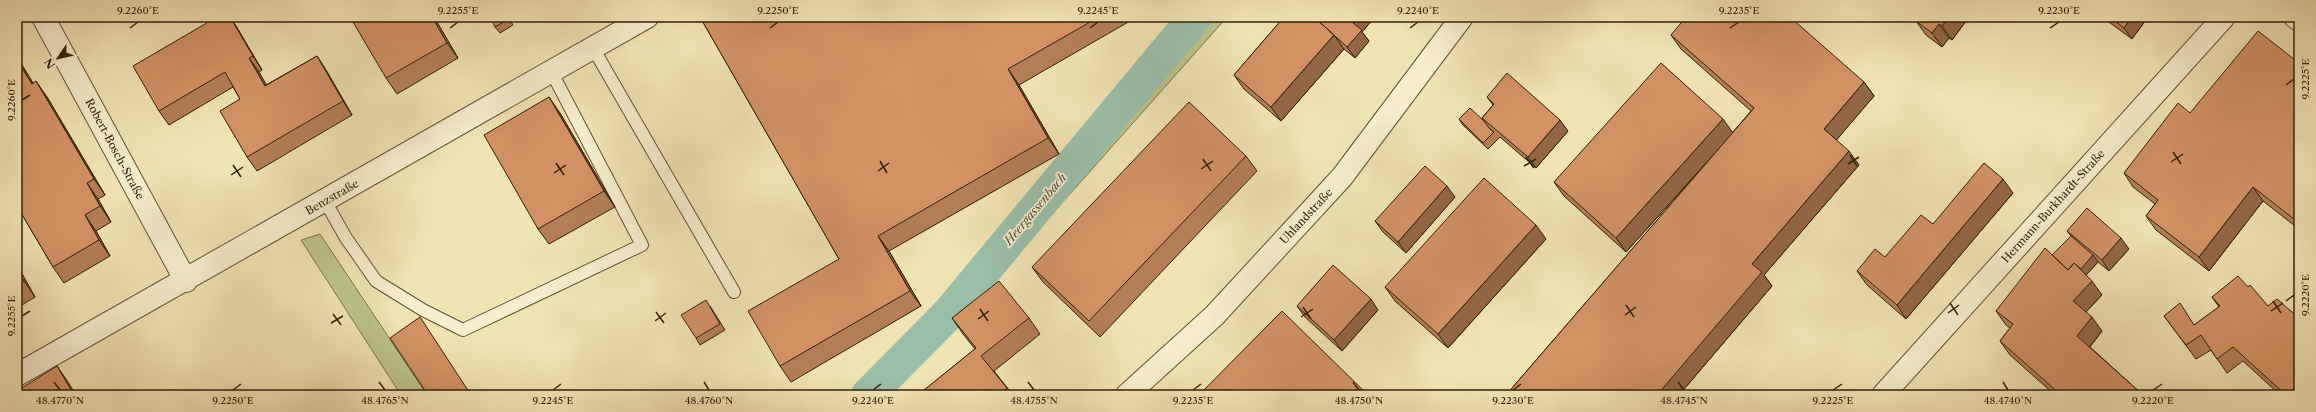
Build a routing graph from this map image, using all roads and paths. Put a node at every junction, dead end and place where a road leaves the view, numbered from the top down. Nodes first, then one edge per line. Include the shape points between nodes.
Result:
1 (43, 17) edge
2 (647, 17) edge
3 (1462, 17) edge
4 (2224, 17) edge
5 (2295, 17) edge
6 (2299, 20) edge
7 (593, 48) junction
8 (552, 71) junction
9 (325, 201) junction
10 (186, 281) junction
11 (734, 292) dead end
12 (17, 376) edge
13 (1127, 395) edge
14 (1883, 395) edge

1 - 10 street, Robert-Bosch-Straße
2 - 7 street, Benzstraße
3 - 13 street, Uhlandstraße via 1342,177 1215,315
4 - 14 street, Hermann-Burkhardt-Straße
5 - 6 street
7 - 8 street, Benzstraße
7 - 11 lane
8 - 9 street, Benzstraße
8 - 9 lane via 642,245 463,330 423,310 376,281 346,238
9 - 10 street, Benzstraße
10 - 12 street, Benzstraße

